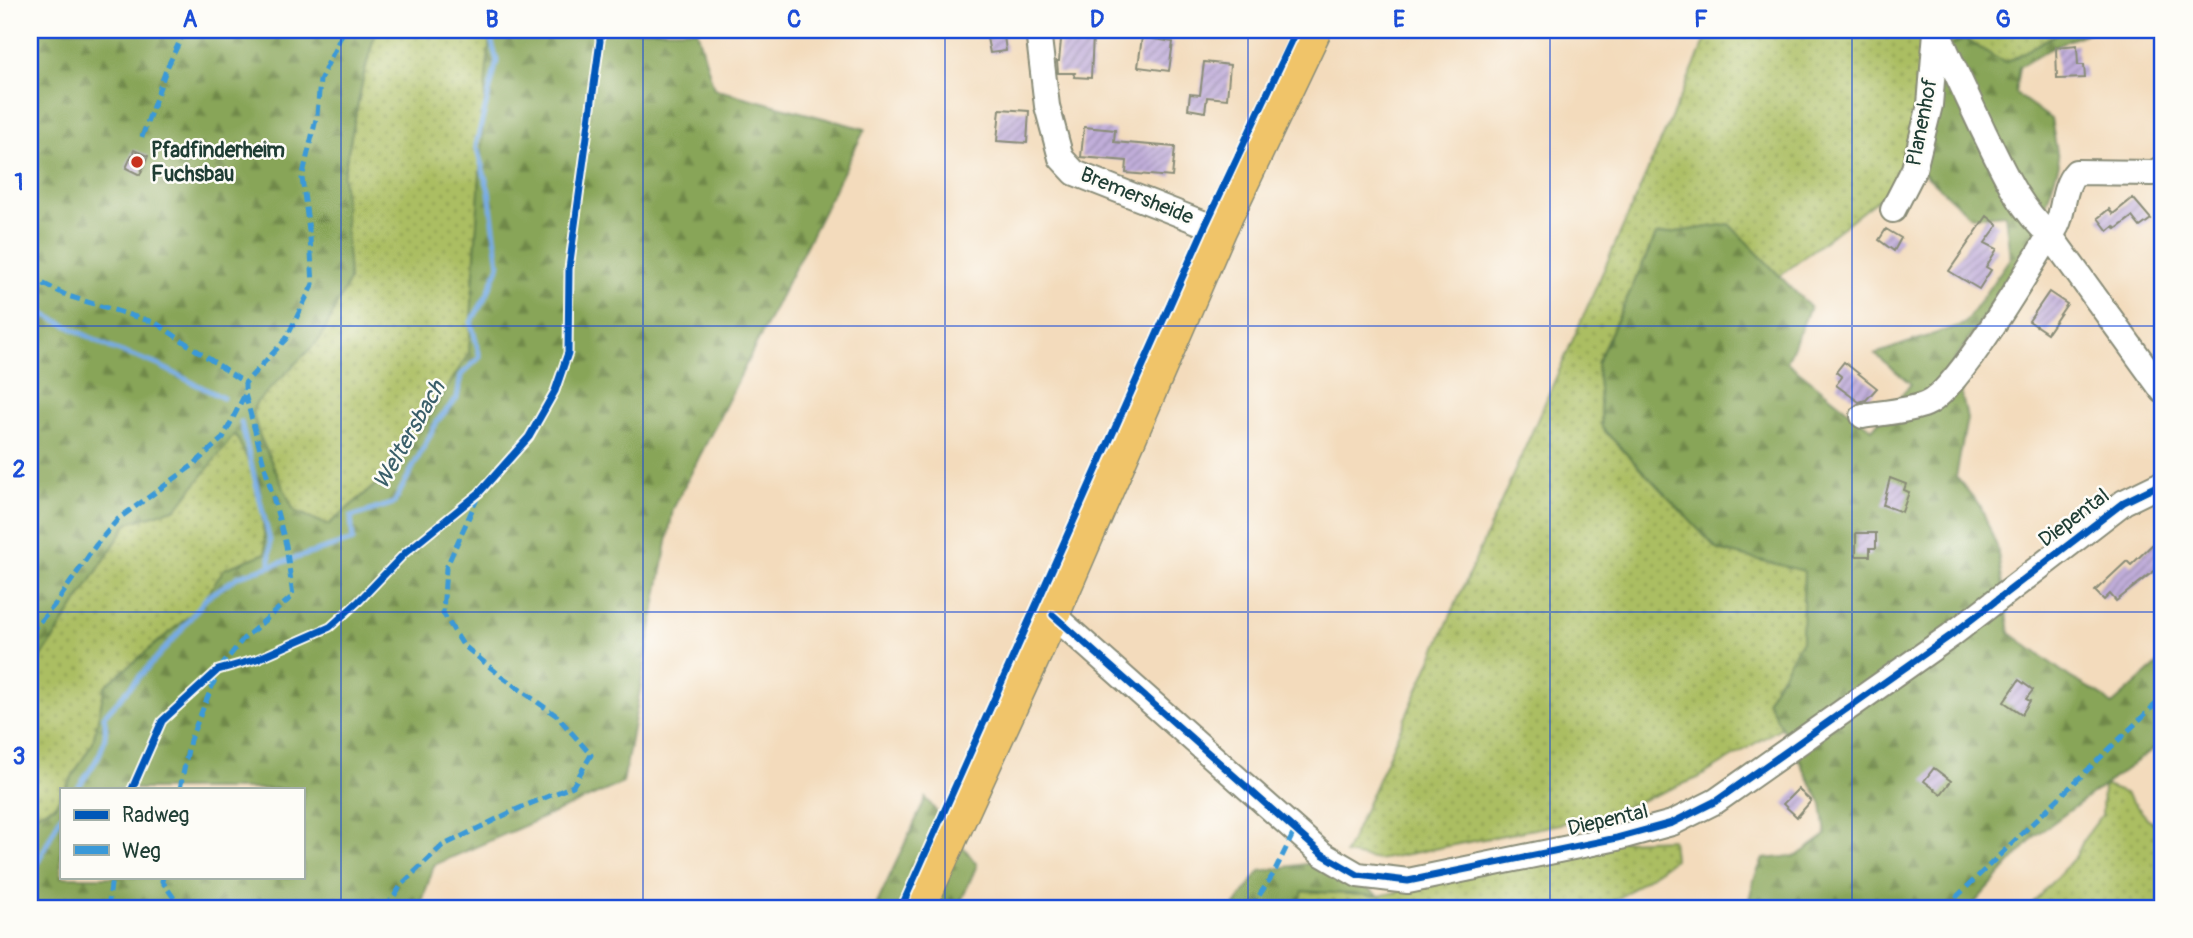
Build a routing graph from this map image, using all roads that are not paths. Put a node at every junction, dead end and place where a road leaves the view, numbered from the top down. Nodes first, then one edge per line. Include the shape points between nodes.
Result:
1 (1038, 30) edge
2 (1315, 30) edge
3 (1937, 30) edge
4 (2163, 168) edge
5 (1893, 210) dead end
6 (1220, 230) junction
7 (2050, 235) junction
8 (2163, 391) edge
9 (1863, 416) dead end
10 (2163, 482) edge
11 (1054, 615) junction
12 (919, 908) edge

1 - 6 street, Bremersheide via 1047,106 1061,158 1075,173
2 - 6 main road
3 - 5 street, Planenhof via 1930,105 1914,169
3 - 7 street via 2016,198
4 - 7 street via 2153,173 2077,172 2064,191 2057,229
6 - 11 main road
7 - 8 street
7 - 9 street via 1943,393 1926,404
10 - 11 street, Diepental via 2124,502 1951,636 1716,801 1672,823 1616,838 1408,881 1358,875 1322,854
11 - 12 main road

